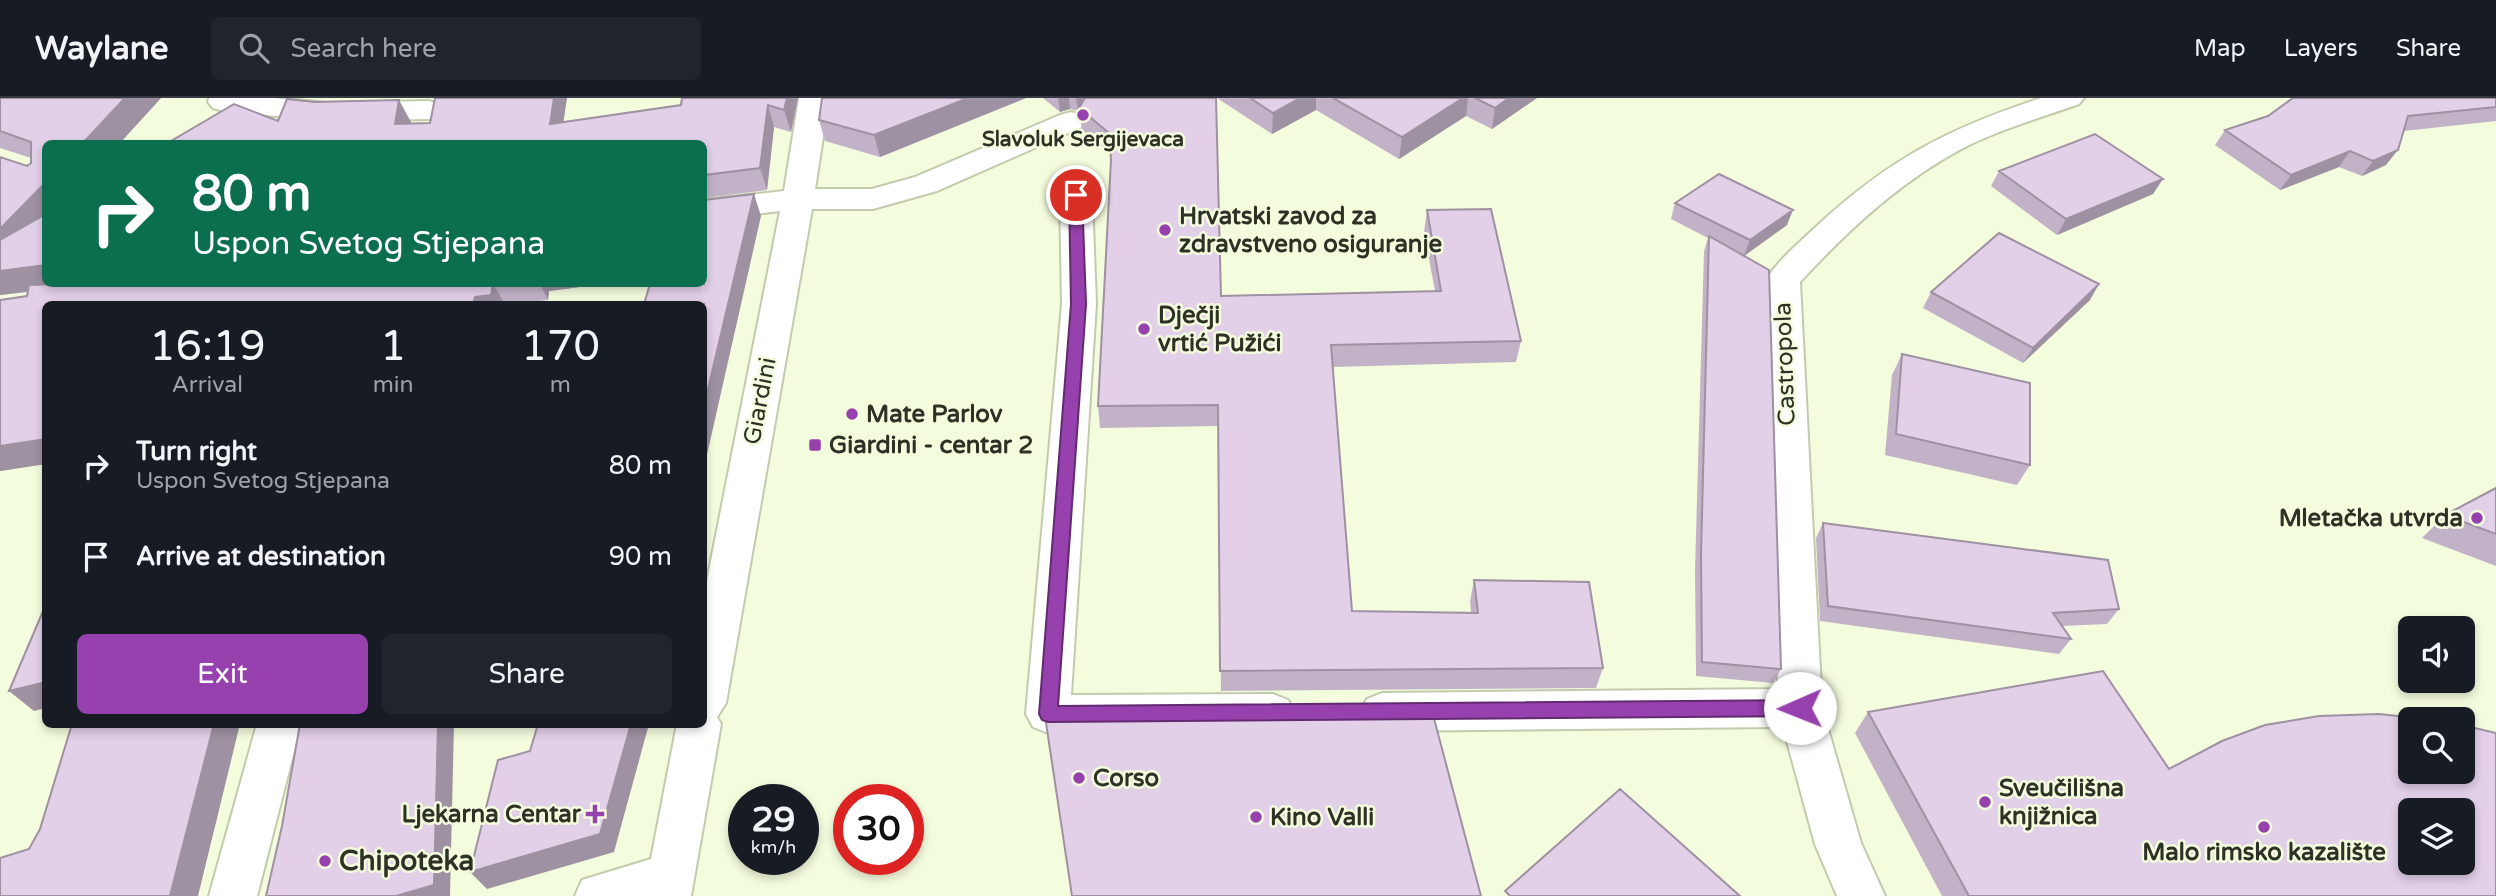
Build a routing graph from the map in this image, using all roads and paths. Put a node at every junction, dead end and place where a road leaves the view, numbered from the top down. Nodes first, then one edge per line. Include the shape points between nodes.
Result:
1 (224, 98) edge
2 (814, 98) edge
3 (2069, 98) edge
4 (429, 113) edge
5 (1071, 121) dead end
6 (1076, 195) dead end
7 (799, 199) junction
8 (707, 210) edge
9 (707, 687) edge
10 (1800, 708) junction
11 (278, 728) edge
12 (698, 728) edge
13 (669, 886) edge
14 (233, 896) edge
15 (599, 896) edge
16 (1861, 896) edge

1 - 4 street via 223,102 328,112
2 - 7 street, Giardini
3 - 10 street, Castropola via 1959,139 1893,179 1831,228 1783,280
5 - 7 street via 926,184 873,199
6 - 10 street via 1079,304 1048,714
7 - 8 street
7 - 9 street, Giardini
10 - 16 street, Castropola via 1838,844
11 - 14 street
12 - 13 street
13 - 15 street

